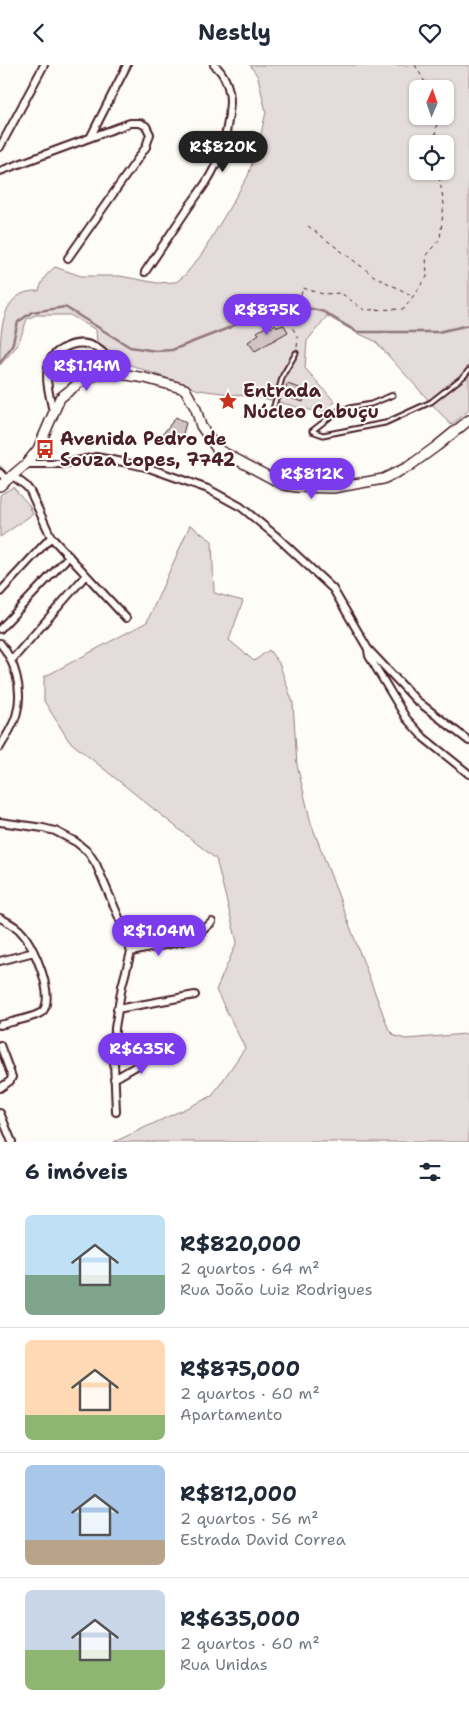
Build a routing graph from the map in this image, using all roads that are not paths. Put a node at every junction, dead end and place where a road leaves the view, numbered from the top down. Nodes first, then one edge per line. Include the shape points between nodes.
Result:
1 (44, 65) edge
2 (126, 65) edge
3 (214, 65) edge
4 (91, 136) junction
5 (0, 147) edge
6 (0, 171) edge
7 (68, 258) dead end
8 (145, 272) dead end
9 (296, 353) road end
10 (469, 370) edge
11 (122, 374) junction
12 (393, 395) dead end
13 (54, 412) junction
14 (271, 415) dead end
15 (469, 420) edge
16 (26, 464) junction
17 (0, 473) edge
18 (7, 481) edge
19 (50, 537) junction
20 (68, 556) junction
21 (86, 575) junction
22 (0, 591) edge
23 (126, 618) dead end
24 (0, 629) edge
25 (0, 643) edge
26 (368, 649) junction
27 (11, 661) junction
28 (469, 741) edge
29 (0, 747) edge
30 (469, 774) edge
31 (0, 822) edge
32 (0, 918) edge
33 (212, 922) dead end
34 (34, 952) junction
35 (131, 953) junction
36 (0, 961) edge
37 (195, 995) dead end
38 (117, 1009) junction
39 (0, 1025) edge
40 (0, 1045) edge
41 (159, 1053) dead end
42 (114, 1079) junction
43 (0, 1088) edge
44 (116, 1112) dead end
45 (0, 1113) edge
46 (12, 1142) edge

1 - 5 street
2 - 4 street
3 - 8 street via 226,80 230,95 225,140 218,161
4 - 6 street
4 - 7 street via 130,123 146,126 150,134 146,147
9 - 14 lane via 283,375
10 - 12 lane via 431,402 385,423 323,435 312,431 339,410 371,404
11 - 13 main road via 100,374 79,383 60,398
11 - 13 street via 105,354 86,344 78,343 55,353 49,362 47,381
11 - 15 main road via 185,389 201,426 217,449 284,485 297,487 333,488 383,479 408,467
13 - 16 main road via 40,444
16 - 18 main road
16 - 26 street via 62,464 96,457 149,468 208,489 240,507 333,589
17 - 18 street
18 - 19 street via 26,486 30,491
19 - 20 street
19 - 22 street
20 - 21 street
20 - 24 street
21 - 23 street
21 - 27 street
25 - 27 street
26 - 28 street via 421,705
26 - 30 street via 369,656 406,718 424,738
27 - 29 street via 18,686 17,714
31 - 35 street via 56,831 88,852 126,934
32 - 34 street via 21,931
33 - 35 street via 193,939
34 - 36 street
34 - 39 street via 47,989 47,1004 42,1013 34,1017
35 - 38 street
37 - 38 street
38 - 42 street
40 - 43 street via 12,1077
41 - 42 street
42 - 44 street
45 - 46 street

